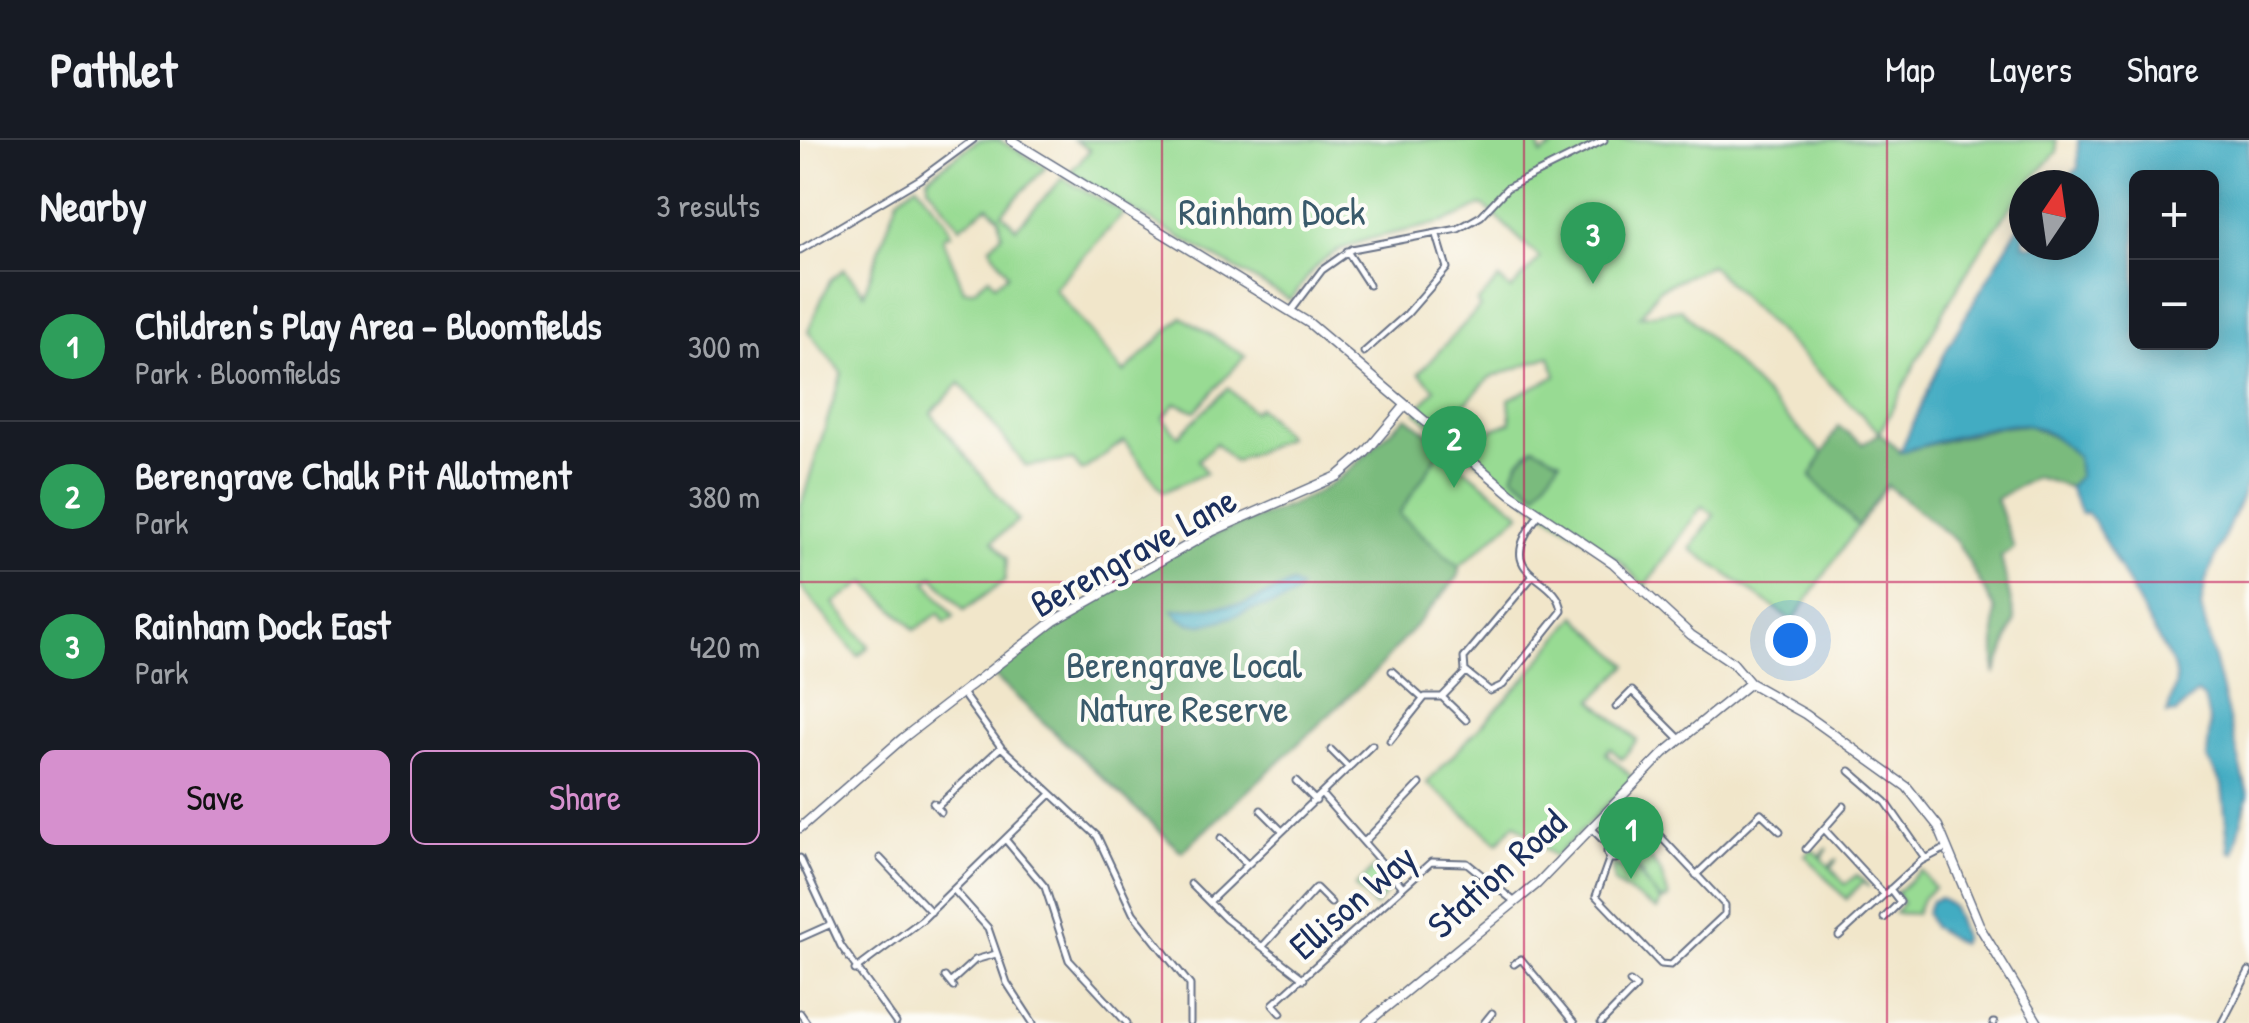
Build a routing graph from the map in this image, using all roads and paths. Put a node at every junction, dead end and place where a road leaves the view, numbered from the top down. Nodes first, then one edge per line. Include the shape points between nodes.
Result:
1 (974, 140) edge
2 (1011, 140) edge
3 (1604, 140) edge
4 (1436, 236) junction
5 (800, 250) edge
6 (1347, 252) junction
7 (1369, 285) dead end
8 (1290, 311) junction
9 (1364, 352) dead end
10 (1404, 407) junction
11 (1538, 516) junction
12 (1532, 577) junction
13 (1392, 671) dead end
14 (1466, 672) junction
15 (1750, 683) junction
16 (962, 693) junction
17 (1442, 697) junction
18 (1423, 700) junction
19 (1616, 707) dead end
20 (1466, 720) dead end
21 (1680, 738) junction
22 (1390, 741) dead end
23 (1372, 745) dead end
24 (1001, 747) junction
25 (1330, 750) dead end
26 (1349, 768) junction
27 (1850, 771) dead end
28 (1296, 781) dead end
29 (1420, 784) dead end
30 (1866, 785) junction
31 (1050, 794) junction
32 (1858, 795) dead end
33 (1319, 798) junction
34 (1844, 806) dead end
35 (937, 807) dead end
36 (1262, 810) dead end
37 (1589, 826) junction
38 (800, 828) edge
39 (1824, 829) junction
40 (1282, 831) junction
41 (1780, 831) dead end
42 (1005, 840) junction
43 (1365, 841) junction
44 (1609, 846) junction
45 (1948, 847) junction
46 (1620, 848) junction
47 (1806, 848) dead end
48 (1220, 849) dead end
49 (800, 858) edge
50 (880, 858) dead end
51 (1610, 858) junction
52 (1925, 858) junction
53 (1247, 864) junction
54 (1696, 874) junction
55 (1190, 884) dead end
56 (1402, 886) junction
57 (954, 890) junction
58 (1887, 892) junction
59 (1209, 902) junction
60 (1516, 902) junction
61 (1331, 903) dead end
62 (931, 912) junction
63 (1884, 918) dead end
64 (830, 924) junction
65 (1840, 936) dead end
66 (800, 938) edge
67 (1264, 946) junction
68 (996, 954) junction
69 (1514, 964) dead end
70 (855, 970) junction
71 (2249, 971) edge
72 (945, 977) dead end
73 (1304, 979) junction
74 (1630, 982) dead end
75 (800, 1013) edge
76 (1281, 1013) dead end
77 (1492, 1014) dead end
78 (807, 1023) edge
79 (896, 1023) edge
80 (1032, 1023) edge
81 (1127, 1023) edge
82 (1190, 1023) edge
83 (1367, 1023) edge
84 (1484, 1023) edge
85 (1574, 1023) edge
86 (1601, 1023) edge
87 (2038, 1023) edge
88 (2222, 1023) edge

1 - 5 street
2 - 8 main road
3 - 4 street via 1506,188 1474,221
4 - 6 street via 1368,243
4 - 9 street via 1446,269
6 - 7 street
6 - 8 street via 1322,270
8 - 10 main road
10 - 11 main road
10 - 16 main road, Berengrave Lane via 1338,476 1213,530 1087,600
11 - 12 street via 1521,550
11 - 15 main road via 1610,561
12 - 14 street via 1464,658
12 - 14 street via 1560,599 1558,620 1503,686 1490,691
13 - 18 street
14 - 17 street
15 - 21 main road, Station Road
15 - 45 main road via 1907,786
16 - 24 street
16 - 38 main road, Berengrave Lane
17 - 18 street
17 - 20 street
18 - 22 street
19 - 21 street via 1632,691
21 - 37 main road, Station Road
23 - 26 street
24 - 31 street
24 - 35 street
25 - 26 street
26 - 33 street
27 - 30 street
28 - 33 street
29 - 43 street
30 - 32 street
30 - 52 street
31 - 42 street
31 - 82 street via 1097,836 1132,913 1190,984
33 - 40 street
33 - 43 street
34 - 39 street
36 - 40 street
37 - 44 street
37 - 60 main road, Station Road
39 - 47 street
39 - 58 street
40 - 53 street
41 - 54 street via 1761,813
42 - 57 street
42 - 81 street via 1045,887 1069,960
43 - 56 street
44 - 46 street
44 - 51 street
45 - 52 street
45 - 87 main road via 1981,929
46 - 51 street
46 - 54 street via 1659,835
48 - 53 street via 1224,841
49 - 64 street
50 - 62 street
51 - 54 street via 1596,896 1666,966 1724,914 1725,905
52 - 58 street
53 - 59 street
55 - 59 street
56 - 60 street, Ellison Way via 1431,862 1459,861
56 - 73 street, Ellison Way
57 - 62 street
57 - 68 street via 988,928
58 - 63 street via 1900,902
58 - 65 street
59 - 67 street
60 - 83 main road, Station Road
61 - 67 street via 1316,888
62 - 70 street
64 - 66 street
64 - 70 street
67 - 73 street
68 - 72 street via 966,966 952,985
68 - 80 street
69 - 85 street via 1522,959
70 - 79 street
71 - 88 street
73 - 76 street, Ellison Way via 1276,1002
74 - 86 street via 1636,987
75 - 78 street
77 - 84 street

